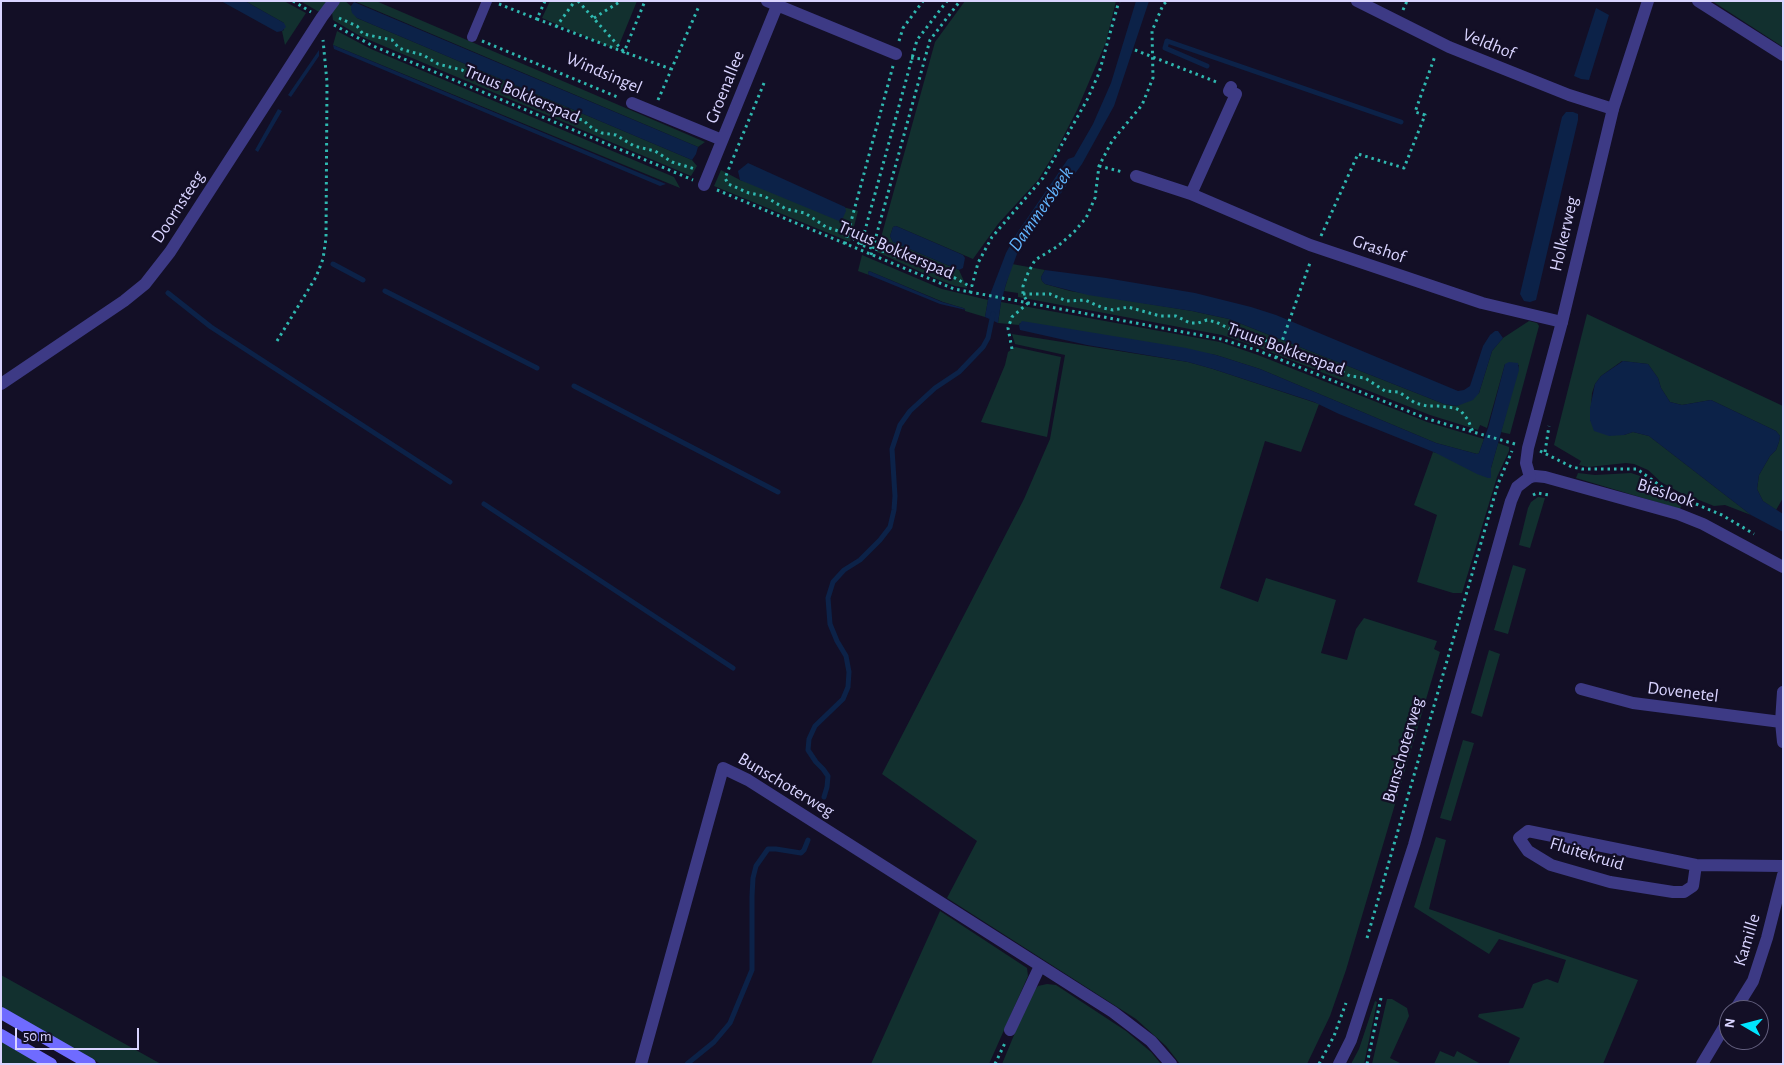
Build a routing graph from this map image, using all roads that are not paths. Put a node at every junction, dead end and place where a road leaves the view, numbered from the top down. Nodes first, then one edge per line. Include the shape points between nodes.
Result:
1 (487, 1) edge
2 (1357, 1) edge
3 (1648, 1) edge
4 (1698, 1) edge
5 (775, 3) edge
6 (328, 10) edge
7 (472, 37) road end
8 (896, 54) road end
9 (1783, 56) edge
10 (1231, 88) road end
11 (632, 103) road end
12 (1612, 108) junction
13 (722, 140) junction
14 (1136, 176) road end
15 (707, 179) road end
16 (1191, 194) junction
17 (1562, 322) junction
18 (1, 384) edge
19 (1530, 477) junction
20 (1783, 568) edge
21 (1582, 689) dead end
22 (1783, 692) edge
23 (1781, 722) junction
24 (1783, 742) edge
25 (1696, 865) junction
26 (1783, 866) edge
27 (1783, 875) edge
28 (1040, 966) junction
29 (1741, 1000) edge
30 (1, 1013) edge
31 (1010, 1030) road end
32 (1, 1035) edge
33 (1719, 1036) edge
34 (51, 1064) edge
35 (90, 1064) edge
36 (641, 1064) edge
37 (1171, 1064) edge
38 (1339, 1064) edge
39 (1702, 1064) edge

1 - 7 lane
2 - 12 street, Veldhof via 1449,48
3 - 12 street, Holkerweg
4 - 9 street
5 - 8 street
5 - 13 street, Groenallee
6 - 18 street, Doornsteeg via 170,252 145,284
10 - 16 street via 1229,91 1236,94
11 - 13 street, Windsingel
12 - 17 street, Holkerweg
13 - 15 street, Groenallee
14 - 16 street, Grashof
16 - 17 street, Grashof via 1316,247 1482,303
17 - 19 street, Holkerweg via 1528,448 1526,463
19 - 20 street, Bieslook via 1545,477 1678,514 1703,524
19 - 38 street, Bunschoterweg via 1517,487 1511,501 1414,846 1351,1040
21 - 23 street, Dovenetel via 1632,703
22 - 23 street
23 - 24 street
25 - 25 street, Fluitekruid via 1528,831 1519,838 1528,851 1551,865 1610,882 1673,892 1684,892 1693,886
25 - 26 street, Fluitekruid
27 - 29 street, Kamille via 1753,980
28 - 31 street
28 - 36 street, Bunschoterweg via 748,780 723,768
28 - 37 street, Bunschoterweg via 1131,1024
30 - 35 main road
32 - 34 main road
33 - 39 street

